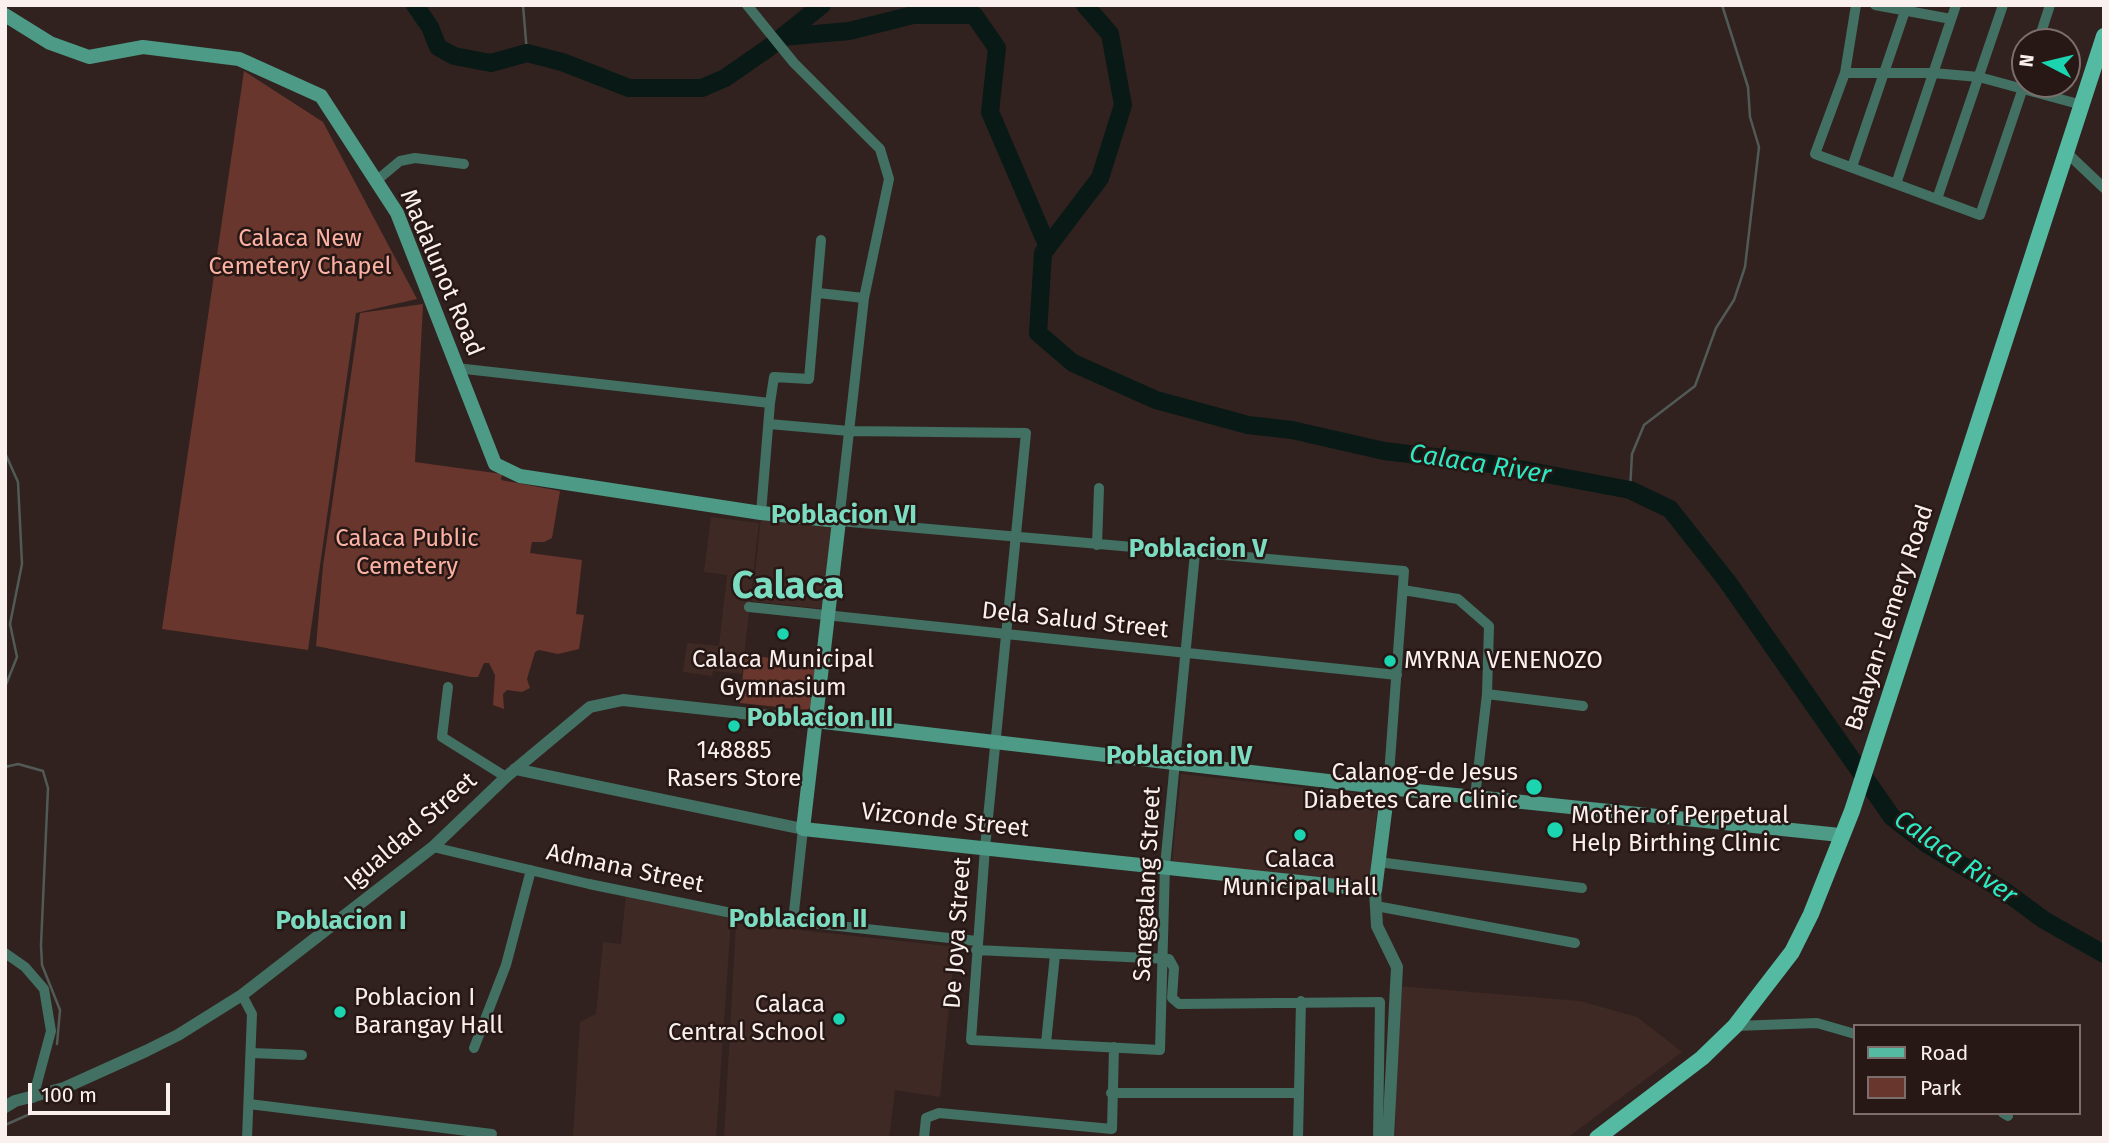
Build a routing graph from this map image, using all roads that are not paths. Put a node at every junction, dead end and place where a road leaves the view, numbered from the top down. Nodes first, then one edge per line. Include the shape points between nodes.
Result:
1 (747, 5) edge
2 (1856, 5) edge
3 (1875, 5) edge
4 (1956, 5) edge
5 (2003, 5) edge
6 (2050, 5) edge
7 (7, 12) edge
8 (1905, 12) junction
9 (1951, 19) junction
10 (2043, 28) edge
11 (2104, 36) edge
12 (1845, 73) junction
13 (1884, 73) junction
14 (1933, 73) junction
15 (1979, 77) junction
16 (2011, 83) edge
17 (2020, 98) edge
18 (2062, 98) edge
19 (2082, 105) junction
20 (2066, 152) junction
21 (464, 164) dead end
22 (1852, 167) junction
23 (376, 181) junction
24 (1896, 184) junction
25 (2104, 188) edge
26 (1937, 199) junction
27 (821, 240) dead end
28 (818, 293) junction
29 (864, 298) junction
30 (456, 368) junction
31 (770, 403) junction
32 (769, 424) junction
33 (849, 431) junction
34 (1099, 488) dead end
35 (761, 513) junction
36 (839, 521) junction
37 (1017, 537) junction
38 (1097, 545) junction
39 (1195, 553) junction
40 (1403, 590) junction
41 (749, 607) dead end
42 (826, 615) junction
43 (1009, 636) junction
44 (1185, 653) junction
45 (1397, 675) junction
46 (448, 687) dead end
47 (1487, 694) junction
48 (1583, 706) dead end
49 (815, 721) junction
50 (995, 742) junction
51 (1176, 763) junction
52 (510, 773) junction
53 (1388, 788) junction
54 (1475, 797) junction
55 (803, 829) junction
56 (1840, 835) junction
57 (433, 847) junction
58 (985, 848) junction
59 (1378, 862) junction
60 (1165, 866) junction
61 (531, 870) junction
62 (1582, 888) dead end
63 (1375, 890) junction
64 (1376, 906) junction
65 (793, 921) junction
66 (1574, 943) dead end
67 (976, 946) junction
68 (5, 953) edge
69 (1055, 955) junction
70 (1162, 959) junction
71 (242, 995) junction
72 (1301, 1001) junction
73 (1735, 1026) junction
74 (1854, 1034) edge
75 (1046, 1043) junction
76 (1114, 1047) junction
77 (474, 1048) dead end
78 (252, 1053) junction
79 (302, 1055) dead end
80 (1111, 1093) junction
81 (1298, 1093) junction
82 (33, 1098) junction
83 (249, 1104) junction
84 (5, 1107) edge
85 (433, 1133) edge
86 (1111, 1133) edge
87 (492, 1134) dead end
88 (247, 1138) edge
89 (924, 1138) edge
90 (1298, 1138) edge
91 (1378, 1138) edge
92 (1388, 1138) edge
93 (1597, 1138) edge

1 - 29 street via 794,63 880,149 888,179
2 - 12 street
3 - 8 street
4 - 9 street
5 - 15 street
6 - 10 street
7 - 23 main road, Madalunot Road via 50,43 89,57 143,47 239,59 309,90 321,96
8 - 9 street
8 - 13 street
9 - 14 street
11 - 19 main road, Balayan-Lemery Road
12 - 13 street
12 - 22 street via 1815,154
13 - 14 street
13 - 22 street
14 - 15 street
14 - 24 street
15 - 16 street
15 - 26 street
17 - 26 street via 1980,215
18 - 19 street
19 - 20 main road, Balayan-Lemery Road
20 - 25 street
20 - 56 main road, Balayan-Lemery Road via 1852,811
21 - 23 street via 415,158 400,162
22 - 24 street
23 - 30 main road, Madalunot Road via 397,213
24 - 26 street
27 - 28 street
28 - 29 street
28 - 31 street via 808,379 774,377
29 - 33 street
30 - 31 street
30 - 35 main road, Madalunot Road via 495,464 520,476
31 - 32 street
32 - 33 street
32 - 35 street
33 - 36 street
33 - 37 street, De Joya Street via 1026,433
34 - 38 street
35 - 36 main road, Madalunot Road
36 - 37 street
36 - 42 main road
37 - 38 street
37 - 43 street, De Joya Street
38 - 39 street
39 - 40 street via 1404,571
39 - 44 street, Sanggalang Street
40 - 45 street
40 - 47 street via 1458,598 1489,626
41 - 42 street, Dela Salud Street
42 - 43 street, Dela Salud Street
42 - 49 main road
43 - 44 street, Dela Salud Street
43 - 50 street, De Joya Street
44 - 45 street, Dela Salud Street
44 - 51 street, Sanggalang Street
45 - 53 street
46 - 52 street via 442,737
47 - 48 street
47 - 54 street
49 - 50 main road
49 - 52 street, Igualdad Street via 610,701 585,711
49 - 55 main road
50 - 51 main road
50 - 58 street, De Joya Street
51 - 53 main road
51 - 60 street, Sanggalang Street
52 - 55 street, Vizconde Street
52 - 57 street, Igualdad Street
53 - 54 main road
53 - 59 main road
54 - 56 main road
55 - 58 main road, Vizconde Street
55 - 65 street
56 - 73 main road, Balayan-Lemery Road via 1792,952
57 - 61 street, Admana Street
57 - 71 street, Igualdad Street
58 - 60 main road, Vizconde Street
58 - 67 street, De Joya Street
59 - 62 street
59 - 63 main road
60 - 63 main road, Vizconde Street
60 - 70 street, Sanggalang Street
61 - 65 street, Admana Street via 746,916
61 - 77 street via 506,965
63 - 64 street
64 - 66 street
64 - 92 street via 1377,926 1397,967
65 - 67 street, Admana Street
67 - 69 street, Admana Street
67 - 75 street, De Joya Street via 971,1040
68 - 82 street via 44,989 51,1031
69 - 70 street, Admana Street
69 - 75 street
70 - 72 street via 1173,963 1175,1002
70 - 76 street, Sanggalang Street via 1160,1050
71 - 78 street via 252,1014
71 - 82 street, Igualdad Street via 178,1035 65,1088
72 - 81 street
72 - 91 street via 1380,1002
73 - 74 street via 1817,1023
73 - 93 main road, Balayan-Lemery Road via 1702,1058
75 - 76 street
76 - 80 street
78 - 79 street
78 - 83 street
80 - 81 street
80 - 86 street
81 - 90 street
82 - 84 street, Igualdad Street
83 - 85 street
83 - 88 street
85 - 87 street
86 - 89 street via 939,1112 926,1118

